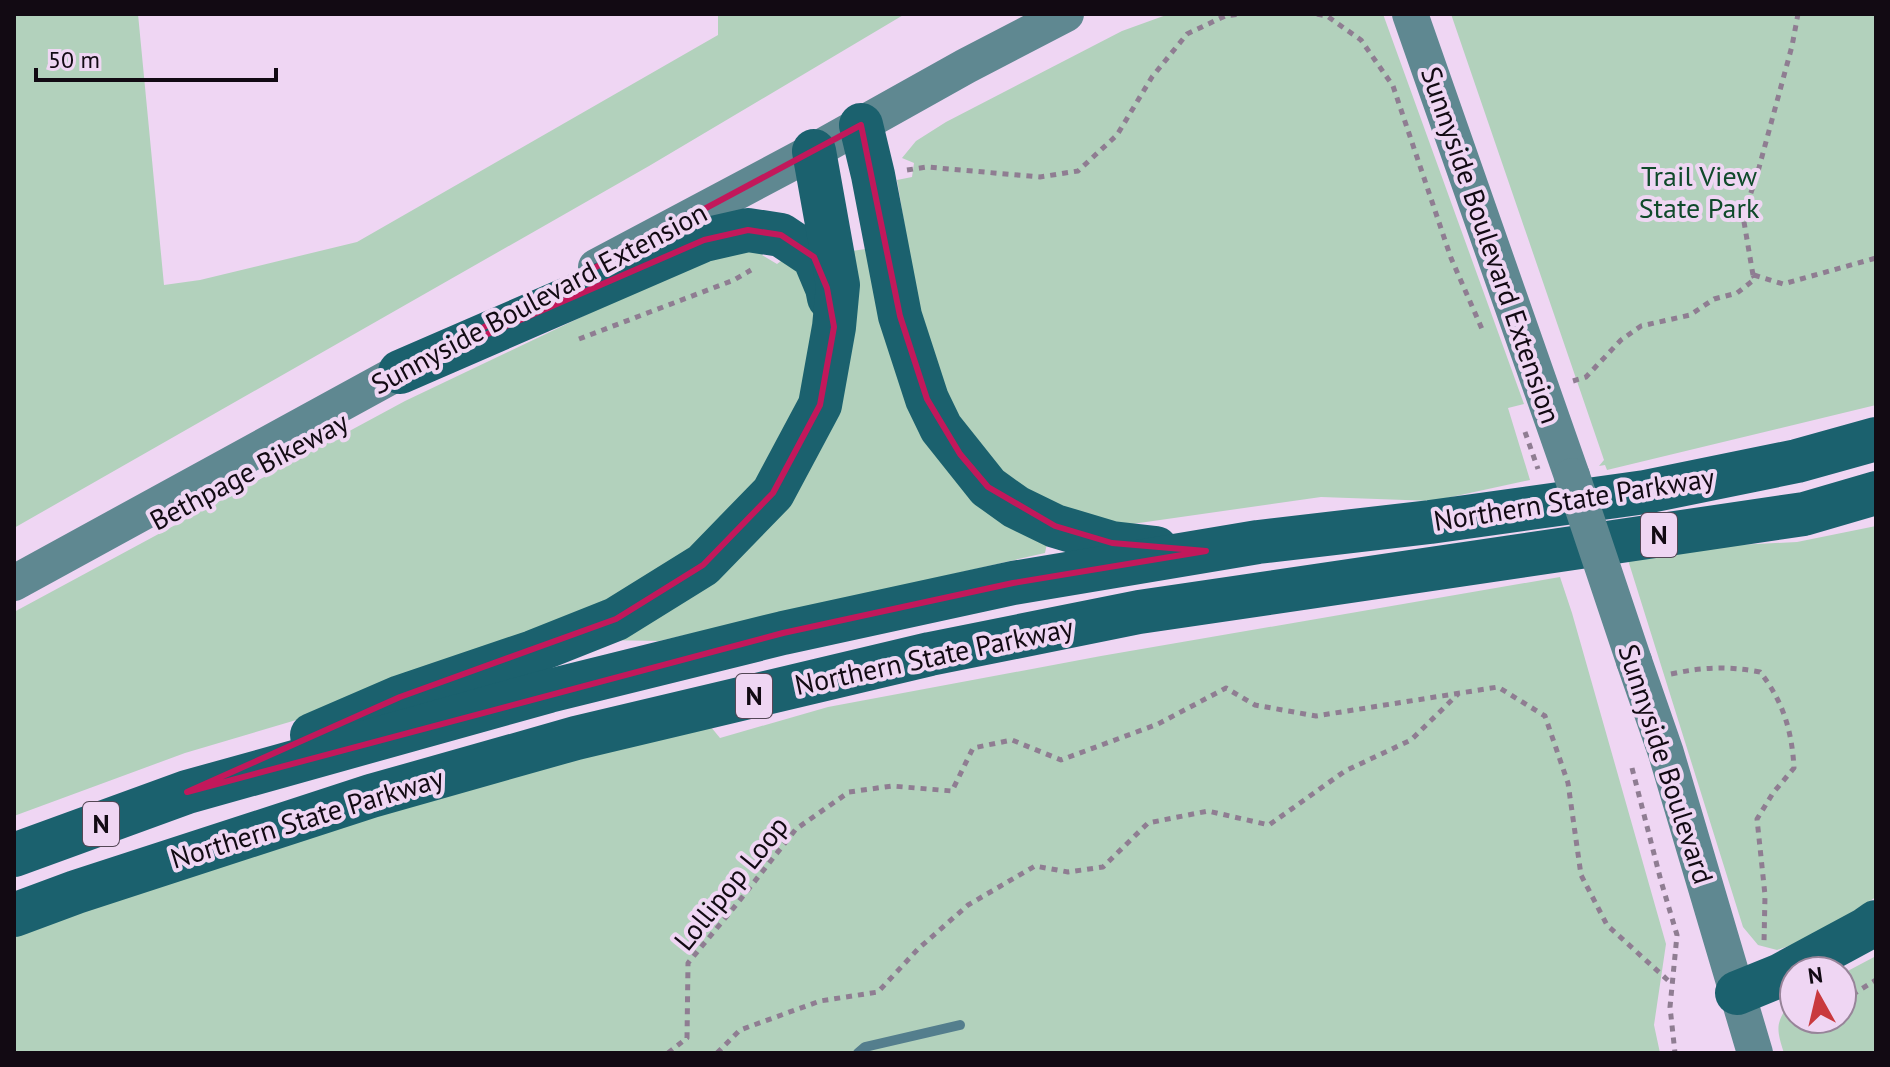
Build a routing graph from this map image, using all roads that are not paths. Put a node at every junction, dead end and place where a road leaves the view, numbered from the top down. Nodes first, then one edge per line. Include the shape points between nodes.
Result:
1 (1066, 14) edge
2 (1410, 14) edge
3 (861, 125) junction
4 (814, 151) junction
5 (834, 327) junction
6 (400, 372) junction
7 (1876, 439) edge
8 (1572, 476) joint
9 (1876, 493) edge
10 (1876, 513) edge
11 (1804, 514) junction
12 (1206, 551) junction
13 (14, 583) edge
14 (187, 792) junction
15 (14, 855) edge
16 (14, 915) edge
17 (1876, 922) edge
18 (1737, 993) junction
19 (1755, 1053) edge

1 - 3 main road, Sunnyside Boulevard Extension
2 - 8 main road, Sunnyside Boulevard Extension
3 - 4 main road, Sunnyside Boulevard Extension
3 - 12 highway via 900,316 927,399 941,428 988,487 1055,526 1112,543
4 - 5 highway via 838,285
4 - 6 main road, Sunnyside Boulevard Extension
5 - 6 highway via 814,257 781,235 748,230 704,240
5 - 14 highway via 820,405 773,493 703,565 616,619 400,697
6 - 13 main road, Sunnyside Boulevard Extension
7 - 12 highway, Northern State Parkway / N via 1645,492
8 - 18 main road, Sunnyside Boulevard, bridge via 1648,668 1666,753
9 - 11 highway, Northern State Parkway / N
10 - 11 highway
11 - 16 highway, Northern State Parkway / N via 1139,612 930,654 576,738 430,779
12 - 14 highway, Northern State Parkway / N via 1013,583 783,633 549,691
14 - 15 highway, Northern State Parkway / N
17 - 18 highway
18 - 19 main road, Sunnyside Boulevard

